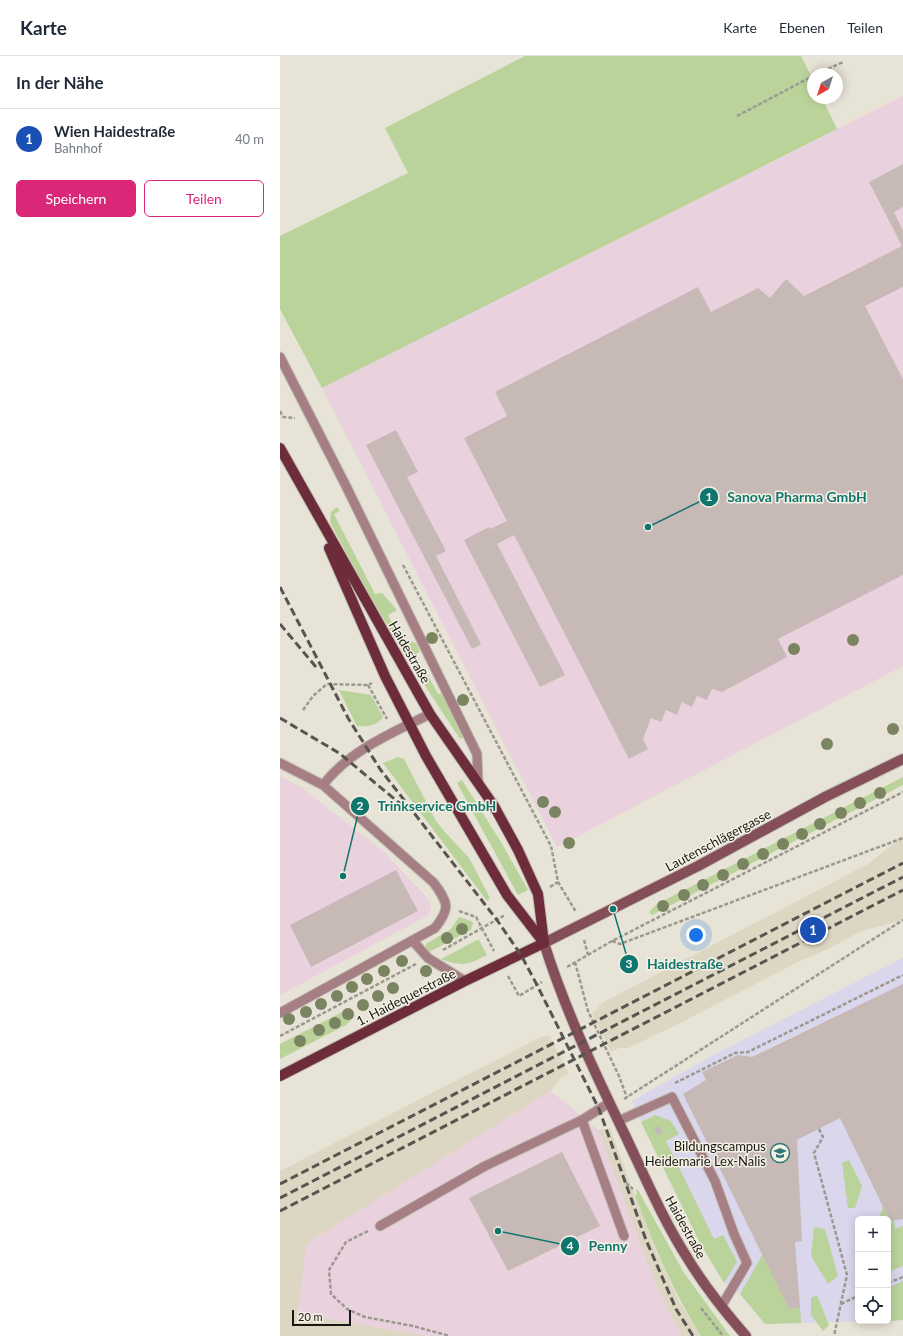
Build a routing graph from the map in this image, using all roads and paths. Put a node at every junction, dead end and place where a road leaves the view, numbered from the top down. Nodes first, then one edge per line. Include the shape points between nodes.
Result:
1 (843, 62) dead end
2 (830, 68) edge
3 (807, 79) edge
4 (737, 116) dead end
5 (280, 357) edge
6 (280, 411) edge
7 (312, 420) junction
8 (280, 448) edge
9 (309, 502) junction
10 (401, 561) dead end
11 (303, 710) dead end
12 (430, 714) junction
13 (410, 725) junction
14 (394, 732) junction
15 (903, 759) edge
16 (280, 763) edge
17 (478, 781) junction
18 (323, 785) junction
19 (903, 792) edge
20 (903, 838) edge
21 (574, 907) dead end
22 (497, 920) dead end
23 (903, 920) edge
24 (483, 929) junction
25 (583, 935) dead end
26 (413, 940) junction
27 (612, 941) junction
28 (544, 943) junction
29 (494, 950) dead end
30 (588, 955) junction
31 (428, 958) junction
32 (575, 962) junction
33 (561, 971) dead end
34 (507, 975) dead end
35 (903, 975) edge
36 (465, 981) junction
37 (537, 985) dead end
38 (280, 1013) edge
39 (280, 1036) edge
40 (280, 1076) edge
41 (672, 1084) dead end
42 (609, 1103) junction
43 (582, 1120) junction
44 (618, 1121) junction
45 (819, 1128) dead end
46 (380, 1226) joint
47 (624, 1236) dead end
48 (903, 1277) edge
49 (891, 1282) edge
50 (855, 1297) edge
51 (841, 1304) junction
52 (721, 1307) junction
53 (450, 1336) edge
54 (746, 1336) edge
55 (834, 1336) edge

1 - 2 path
3 - 4 path
5 - 7 lane
6 - 7 path via 283,417
7 - 17 lane via 477,754
8 - 9 main road, Haidestraße
9 - 12 main road, Haidestraße
9 - 13 main road, Haidestraße via 385,676
10 - 21 path via 551,846 558,882
11 - 14 path via 313,696 328,684 368,684
12 - 13 lane
12 - 17 main road, Haidestraße
13 - 14 lane
13 - 28 main road, Haidestraße via 507,895
14 - 18 lane via 366,746 337,769
15 - 28 street, Lautenschlägergasse
16 - 18 lane
17 - 28 main road, Haidestraße via 518,850 538,894
18 - 26 lane via 434,883 446,900 444,916 435,928
19 - 27 path
20 - 27 path via 620,944
22 - 24 path
23 - 32 path via 627,1098 588,1012
24 - 29 path
24 - 31 path
25 - 30 path
26 - 31 lane
26 - 38 lane
27 - 30 path
28 - 36 main road, 1. Haidequerstraße
28 - 42 street, Haidestraße via 561,993
30 - 32 path
31 - 36 lane
31 - 39 path
32 - 33 path
34 - 37 path via 519,996
35 - 41 path via 748,1052 734,1053
36 - 40 main road, 1. Haidequerstraße
42 - 43 lane
42 - 44 street, Haidestraße
43 - 46 lane via 485,1166
43 - 47 lane
44 - 52 street, Haidestraße via 687,1258
44 - 52 lane via 672,1096 715,1181 747,1263
45 - 51 path via 823,1137 814,1153 847,1275
46 - 53 path via 346,1242 329,1270 331,1294 347,1309 365,1317
48 - 49 path
50 - 51 path
51 - 55 path
52 - 54 street, Haidestraße

